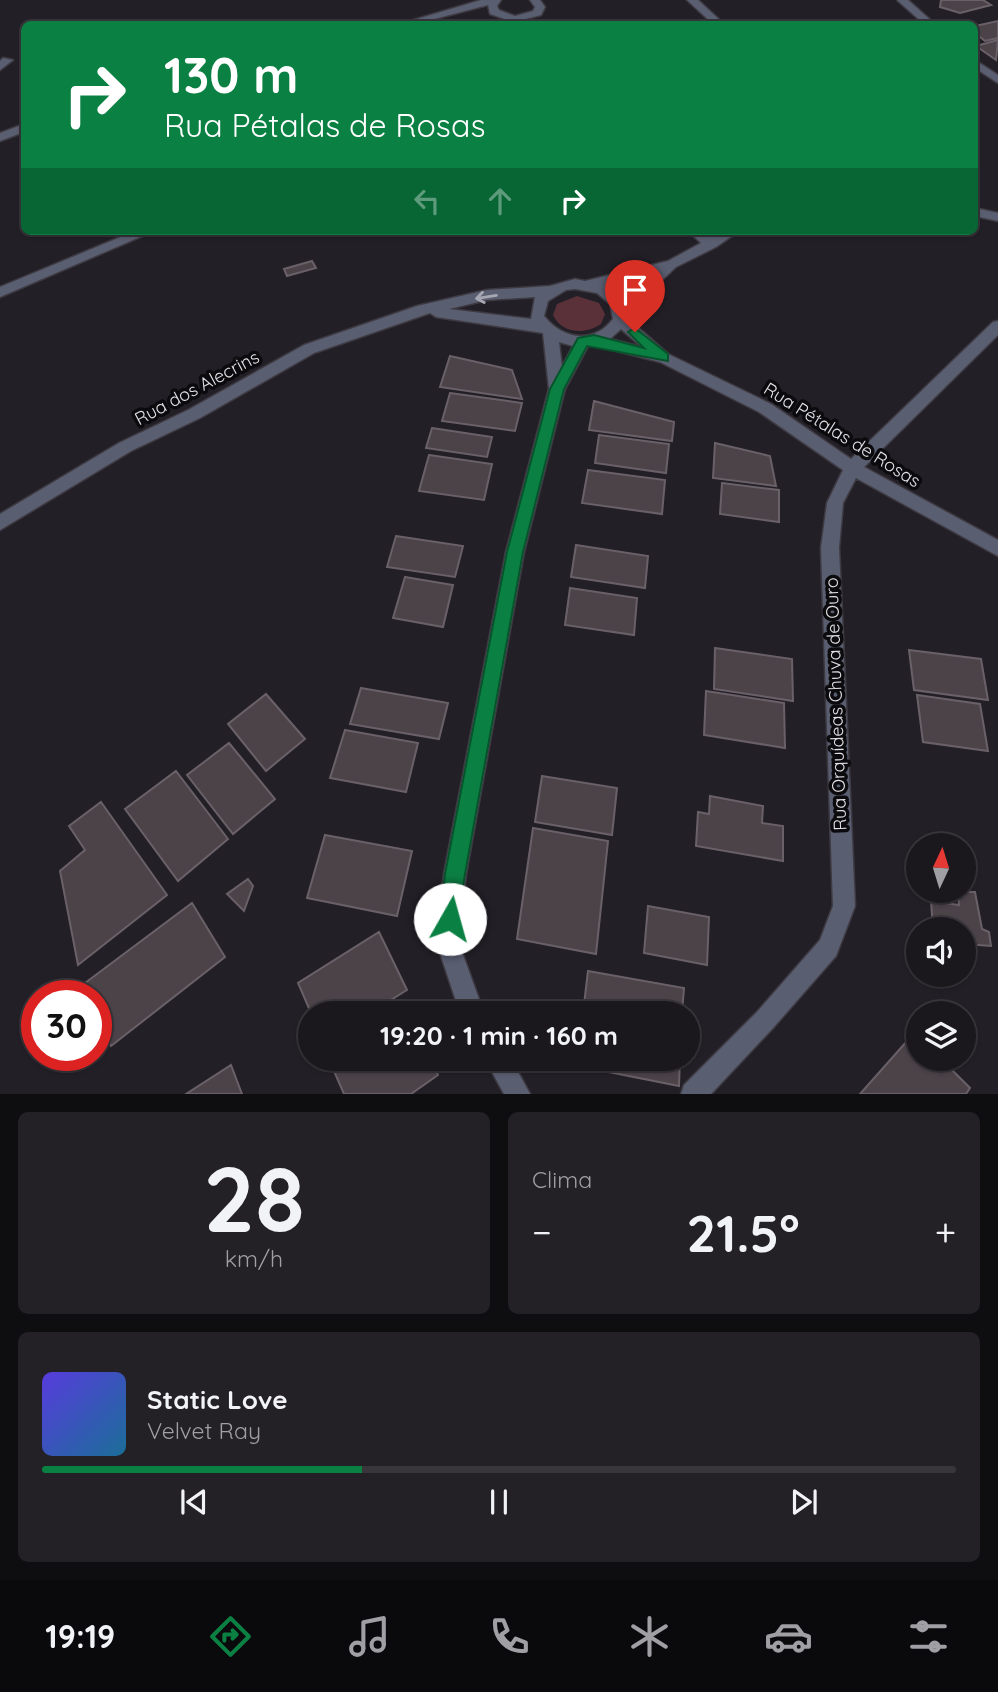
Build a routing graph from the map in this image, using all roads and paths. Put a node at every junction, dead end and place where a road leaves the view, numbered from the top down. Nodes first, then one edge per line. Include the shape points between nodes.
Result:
1 (692, 0) edge
2 (902, 0) edge
3 (539, 1) edge
4 (495, 4) edge
5 (535, 20) edge
6 (418, 21) edge
7 (511, 21) edge
8 (716, 21) edge
9 (926, 21) edge
10 (978, 65) edge
11 (998, 80) edge
12 (21, 129) edge
13 (0, 137) edge
14 (978, 213) edge
15 (998, 216) edge
16 (136, 235) edge
17 (700, 235) edge
18 (726, 235) edge
19 (711, 244) junction
20 (672, 264) junction
21 (589, 285) junction
22 (550, 291) junction
23 (0, 292) edge
24 (422, 310) junction
25 (620, 315) junction
26 (998, 326) edge
27 (546, 330) junction
28 (588, 341) junction
29 (664, 358) junction
30 (557, 389) junction
31 (852, 468) junction
32 (0, 523) edge
33 (998, 550) edge
34 (468, 1001) edge
35 (504, 1071) edge
36 (518, 1094) edge
37 (694, 1094) edge

1 - 8 street
2 - 9 street
3 - 5 street
4 - 6 street
4 - 7 street
5 - 7 street
10 - 11 street
12 - 13 street
14 - 15 street
16 - 23 street
17 - 19 street
18 - 19 street
19 - 20 street
20 - 21 street
20 - 25 street
21 - 22 street
21 - 25 street via 610,295
22 -> 24 street, Rua dos Alecrins via 487,295
22 - 27 street via 537,307 537,317
24 - 27 street, Rua dos Alecrins
24 - 32 street, Rua dos Alecrins via 309,349 125,447
25 - 28 street via 609,334
25 - 29 street, Rua Pétalas de Rosas
26 - 31 street, Rua Orquídeas Chuva de Ouro
27 - 28 street
27 - 30 street
28 - 29 street, Rua Pétalas de Rosas
28 - 30 street
29 - 31 street, Rua Pétalas de Rosas via 765,408
30 - 34 street via 515,552 455,874 447,941
31 - 33 street, Rua Pétalas de Rosas
31 - 37 street, Rua Orquídeas Chuva de Ouro via 835,503 830,548 844,906 828,948
35 - 36 street

